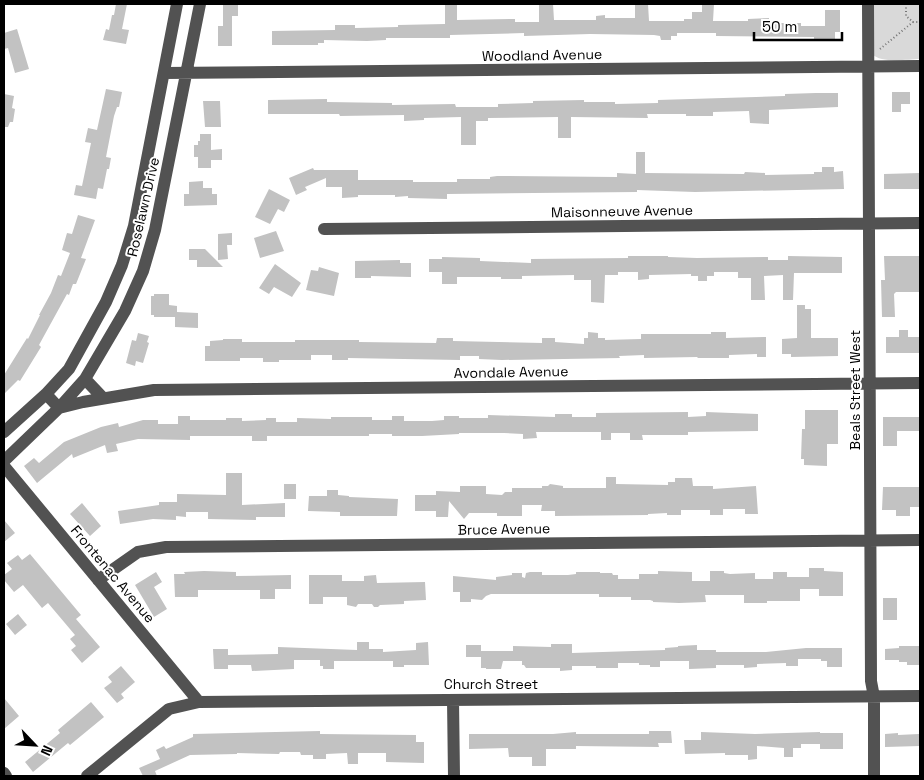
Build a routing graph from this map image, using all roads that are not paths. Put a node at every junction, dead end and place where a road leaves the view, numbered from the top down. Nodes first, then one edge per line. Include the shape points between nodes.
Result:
1 (177, 4) edge
2 (200, 4) edge
3 (868, 4) edge
4 (868, 66) junction
5 (920, 66) edge
6 (164, 73) junction
7 (186, 73) junction
8 (920, 223) edge
9 (869, 224) junction
10 (324, 229) dead end
11 (85, 379) junction
12 (920, 383) edge
13 (870, 384) junction
14 (46, 394) junction
15 (103, 398) junction
16 (59, 408) junction
17 (4, 432) edge
18 (4, 461) edge
19 (4, 466) edge
20 (920, 540) edge
21 (870, 541) junction
22 (98, 580) junction
23 (874, 696) junction
24 (920, 696) edge
25 (453, 700) junction
26 (199, 702) junction
27 (4, 773) edge
28 (6, 776) edge
29 (87, 776) edge
30 (454, 776) edge
31 (874, 776) edge

1 - 6 street, Roselawn Drive
2 - 7 street, Roselawn Drive
3 - 4 street, Beals Street West
4 - 5 street, Woodland Avenue
4 - 7 street, Woodland Avenue
4 - 9 street, Beals Street West
6 - 7 street, Woodland Avenue
6 - 14 street, Roselawn Drive via 134,226 122,265 106,302 69,369
7 - 11 street, Roselawn Drive via 155,230 143,271 125,311
8 - 9 street, Maisonneuve Avenue
9 - 10 street, Maisonneuve Avenue
9 - 13 street, Beals Street West
11 - 15 street
11 - 16 street, Roselawn Drive
12 - 13 street, Avondale Avenue
13 - 15 street, Avondale Avenue via 154,390
13 - 21 street, Beals Street West
14 - 16 street
14 - 17 street, Roselawn Drive
15 - 16 street, Avondale Avenue
16 - 18 street, Roselawn Drive
19 - 22 street, Frontenac Avenue
20 - 21 street, Bruce Avenue
21 - 22 street, Bruce Avenue via 166,548 138,552
21 - 23 street, Beals Street West via 870,681
22 - 26 street, Frontenac Avenue
23 - 24 street, Church Street
23 - 25 street, Church Street
23 - 31 street, Beals Street West
25 - 26 street, Church Street
25 - 30 street
26 - 29 street, Church Street via 169,709
27 - 28 street

